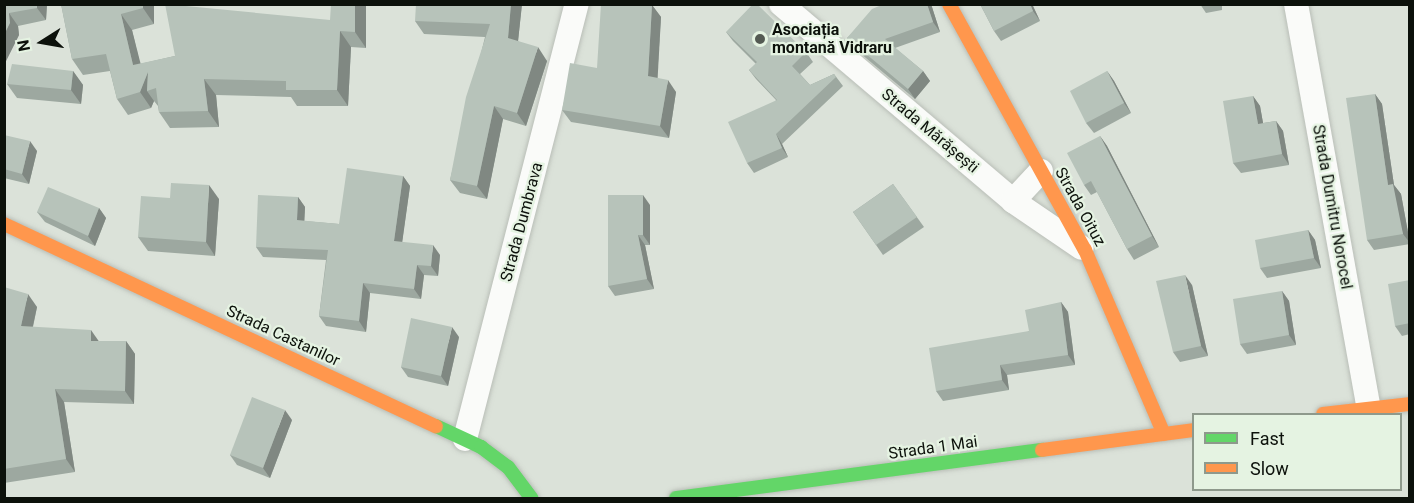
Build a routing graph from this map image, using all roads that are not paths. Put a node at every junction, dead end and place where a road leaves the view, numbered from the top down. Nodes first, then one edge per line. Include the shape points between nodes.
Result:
1 (576, 4) edge
2 (781, 4) edge
3 (949, 4) edge
4 (1296, 4) edge
5 (1041, 171) junction
6 (1013, 201) junction
7 (4, 224) edge
8 (1085, 250) junction
9 (1410, 404) edge
10 (1369, 409) junction
11 (1332, 413) edge
12 (1192, 430) edge
13 (1164, 434) junction
14 (465, 439) junction
15 (531, 498) edge
16 (676, 498) edge

1 - 14 street, Strada Dumbrava
2 - 6 street, Strada Mărășești
3 - 5 street, Strada Oituz
4 - 10 street, Strada Dumitru Norocel
5 - 6 street
5 - 8 street, Strada Oituz
6 - 8 street, Strada Mărășești
7 - 14 street, Strada Castanilor
8 - 13 street, Strada Oituz
9 - 10 street
10 - 11 street
12 - 13 street, Strada 1 Mai
13 - 16 street, Strada 1 Mai
14 - 15 street, Strada Castanilor via 508,467

